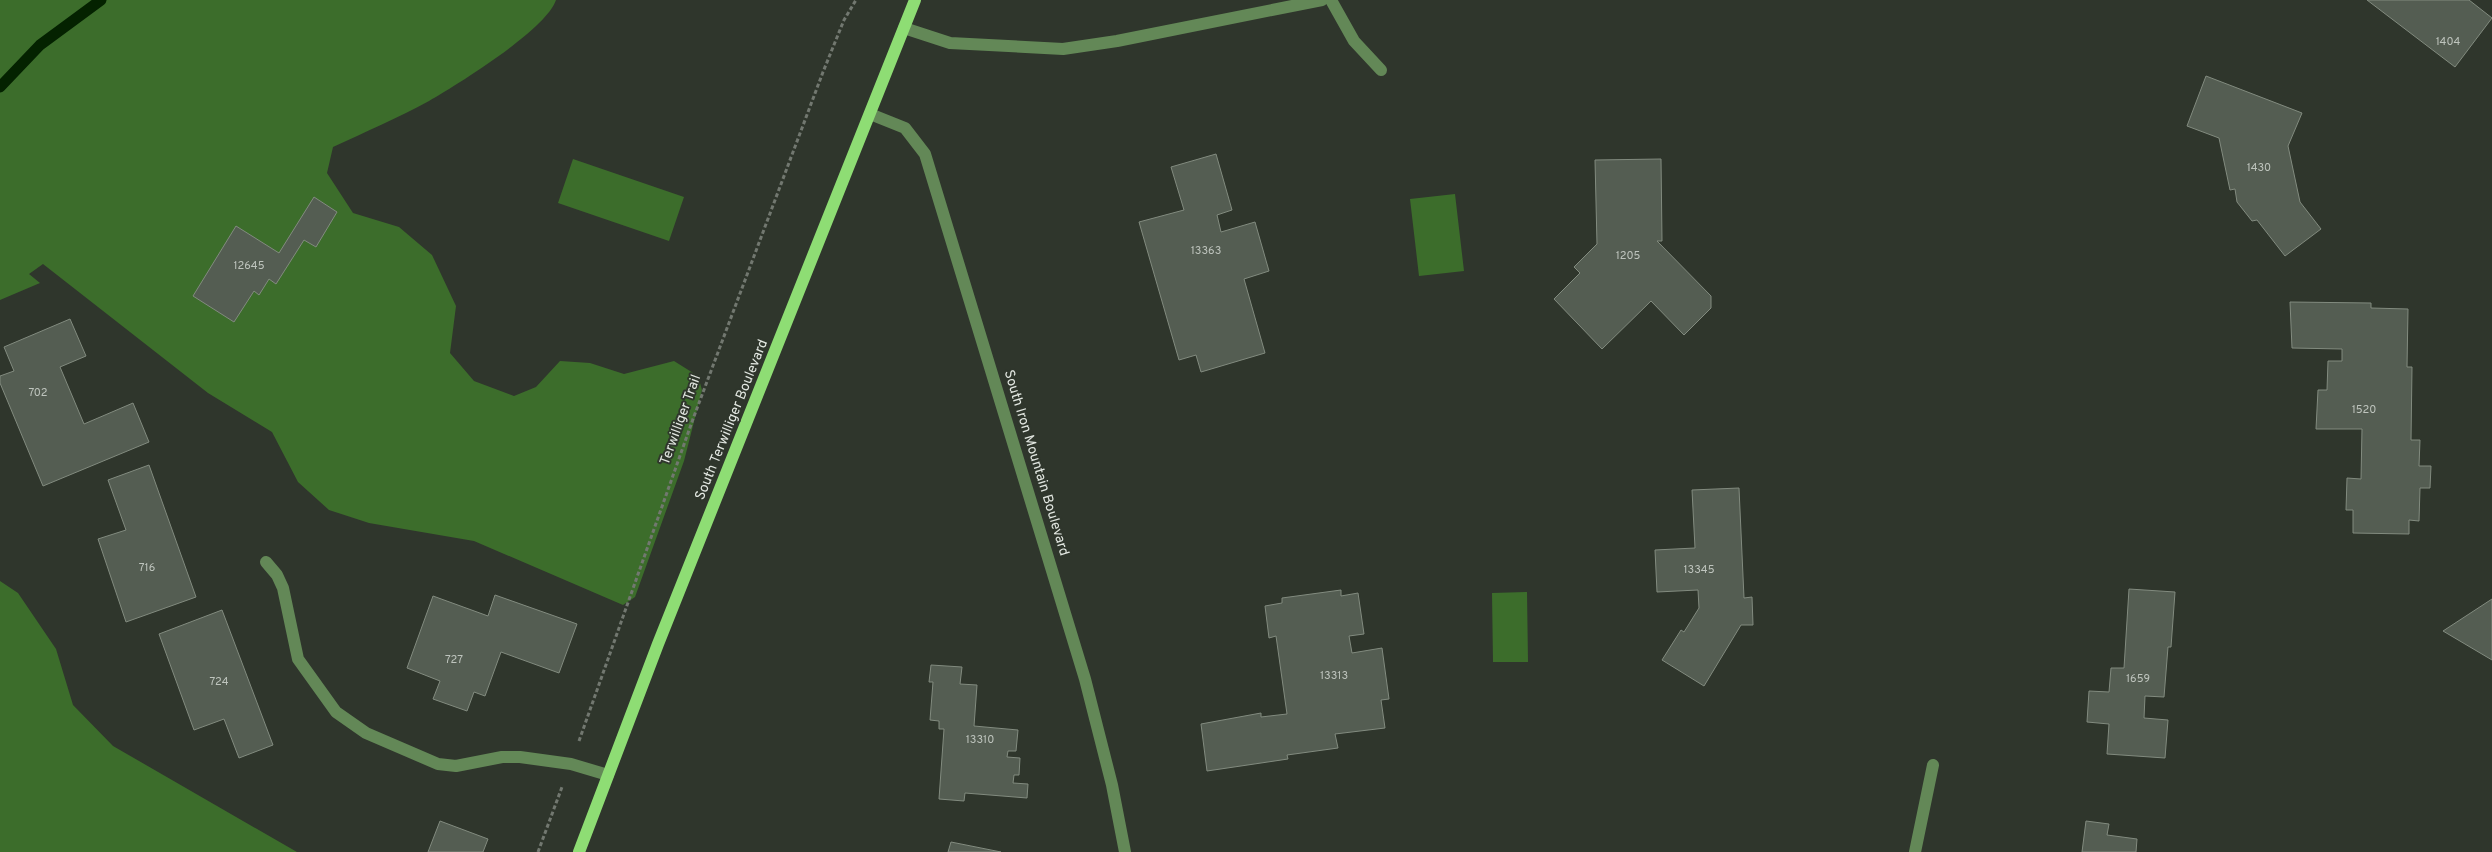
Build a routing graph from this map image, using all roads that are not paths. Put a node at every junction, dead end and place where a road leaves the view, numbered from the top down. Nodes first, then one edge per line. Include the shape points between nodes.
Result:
1 (915, 0) edge
2 (1322, 0) edge
3 (1331, 0) edge
4 (904, 28) junction
5 (1381, 70) dead end
6 (870, 114) junction
7 (266, 562) dead end
8 (1933, 766) dead end
9 (608, 775) junction
10 (579, 852) edge
11 (1125, 852) edge
12 (1914, 852) edge

1 - 4 main road, South Terwilliger Boulevard
2 - 4 street via 1117,41 1063,48 950,43
3 - 5 street via 1354,41
4 - 6 main road, South Terwilliger Boulevard
6 - 9 main road, South Terwilliger Boulevard
6 - 11 street, South Iron Mountain Boulevard via 905,128 925,154 1085,679
7 - 9 street via 283,588 298,659 336,712 366,733 438,764 456,766 502,757 520,757 571,764
8 - 12 street
9 - 10 main road, South Terwilliger Boulevard

